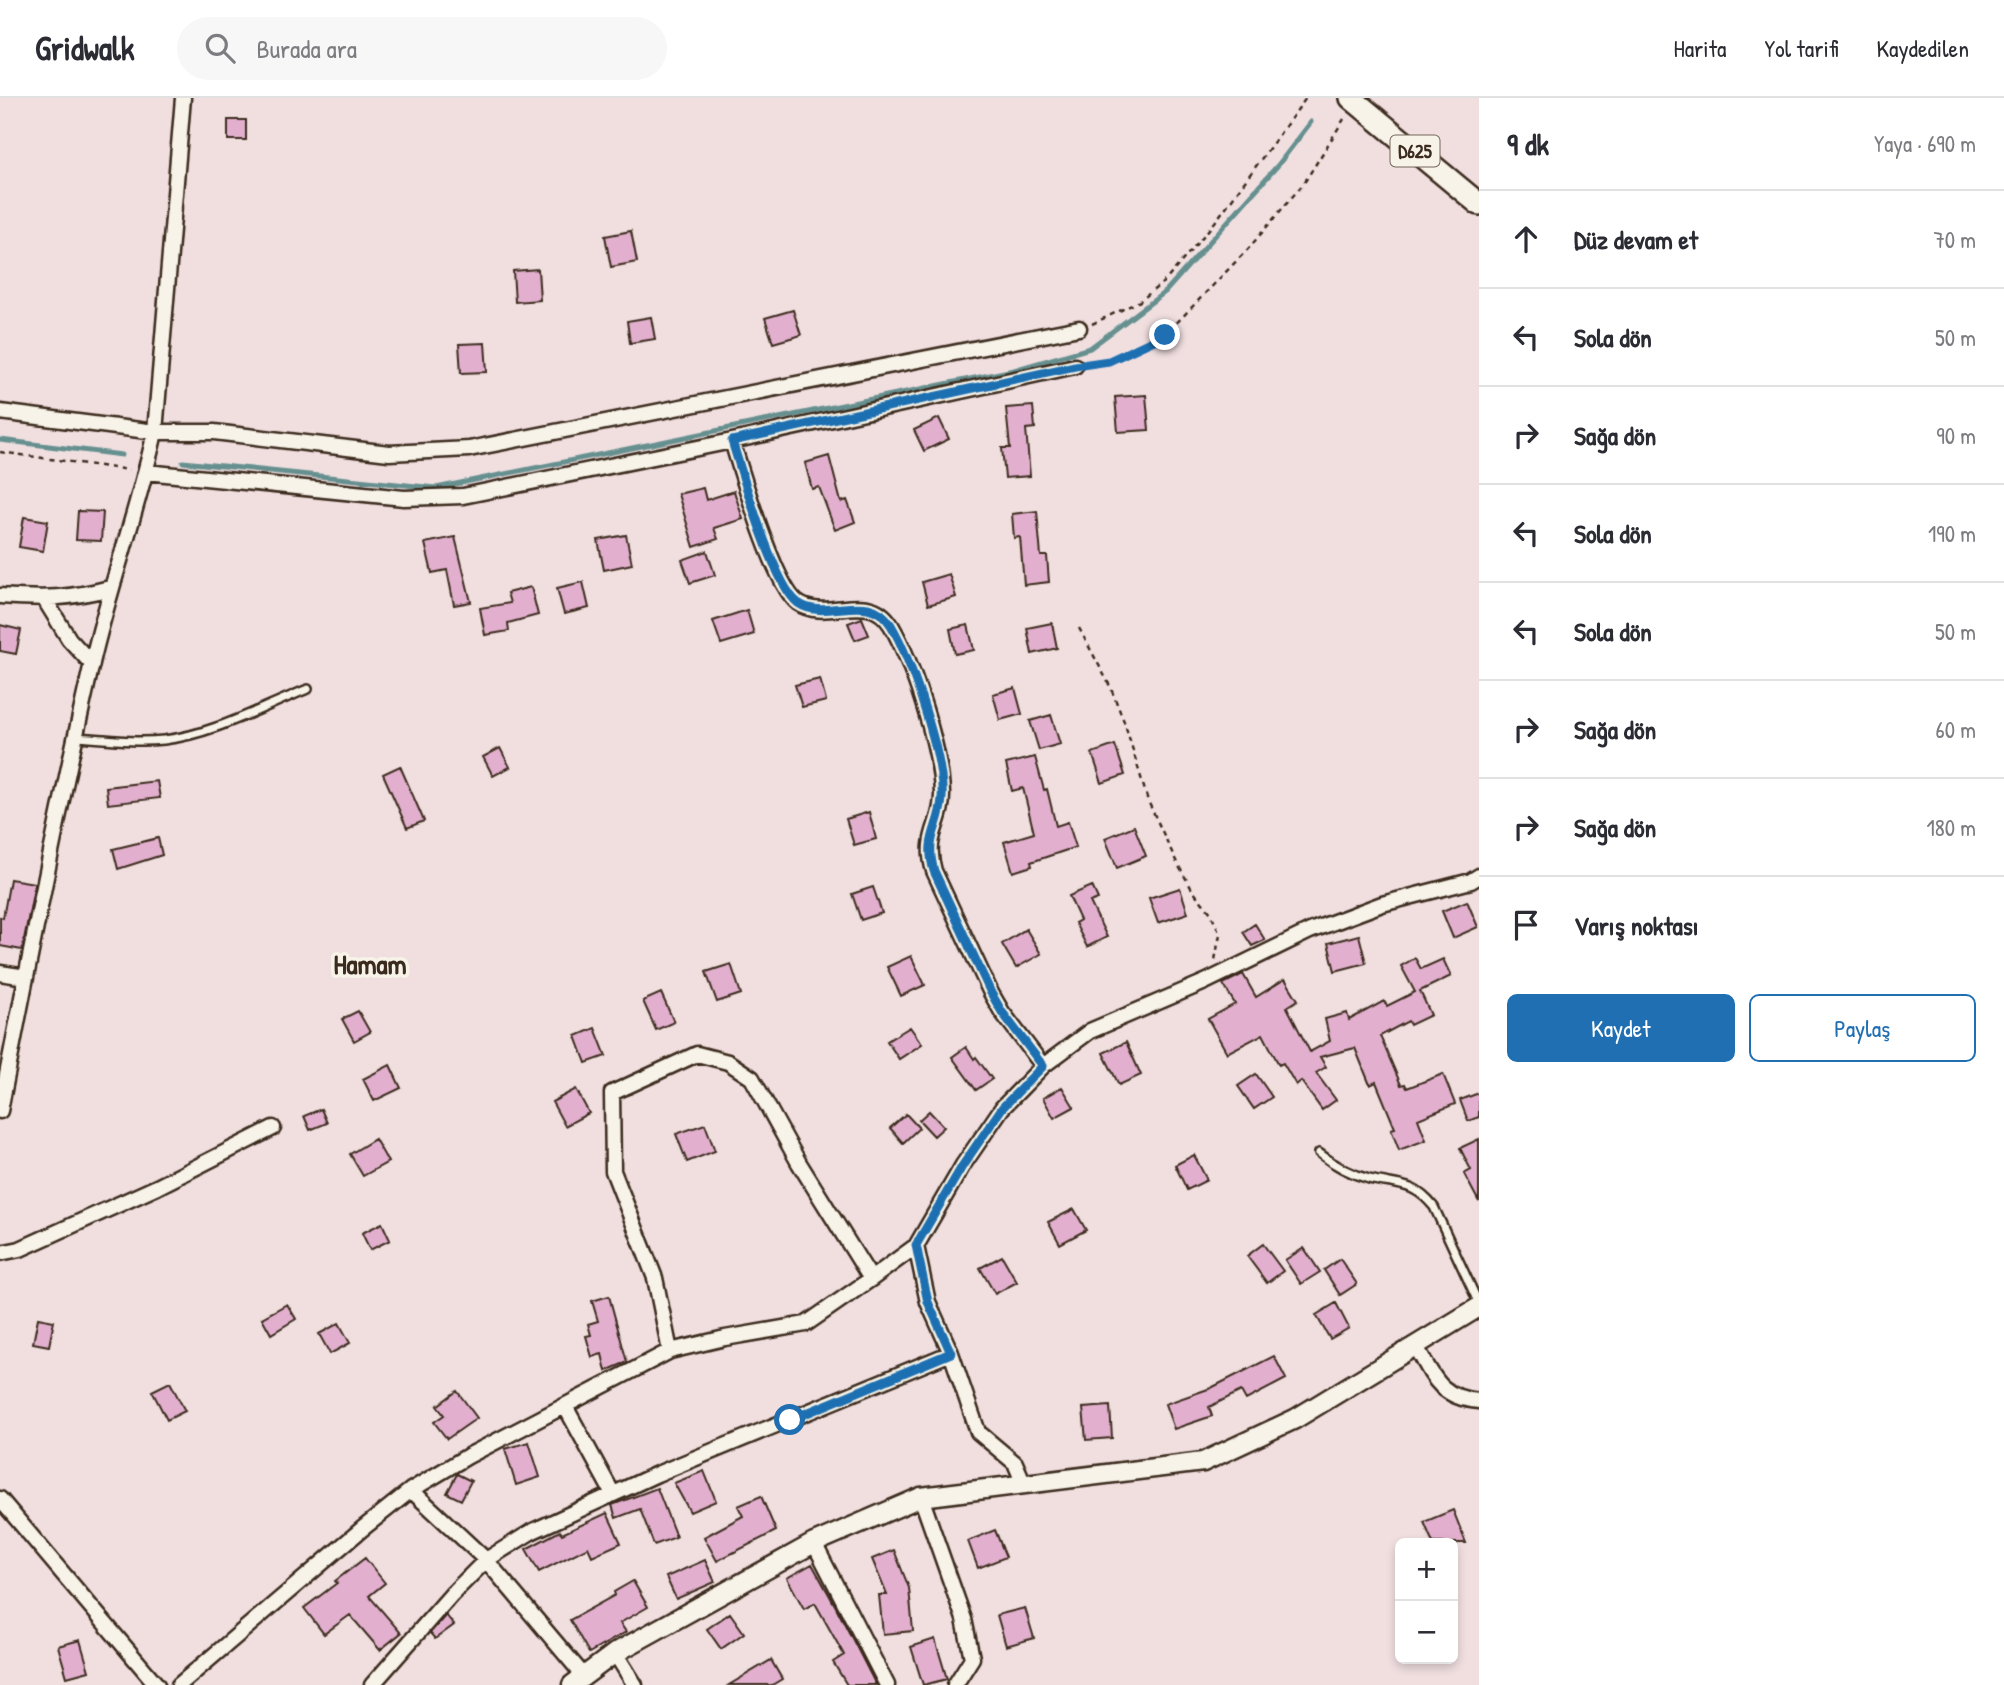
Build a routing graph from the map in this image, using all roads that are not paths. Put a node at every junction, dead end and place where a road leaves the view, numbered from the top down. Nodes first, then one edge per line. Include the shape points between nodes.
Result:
1 (184, 98) edge
2 (1352, 99) edge
3 (1479, 204) edge
4 (1079, 328) road end
5 (1075, 366) road end
6 (0, 412) edge
7 (155, 432) junction
8 (732, 441) junction
9 (146, 472) junction
10 (110, 588) junction
11 (0, 596) edge
12 (45, 600) junction
13 (92, 664) junction
14 (308, 689) dead end
15 (76, 737) junction
16 (1479, 876) edge
17 (0, 973) edge
18 (26, 977) junction
19 (1043, 1066) junction
20 (0, 1111) edge
21 (273, 1128) dead end
22 (1319, 1153) dead end
23 (916, 1245) junction
24 (0, 1253) edge
25 (871, 1279) junction
26 (1479, 1306) edge
27 (1416, 1346) junction
28 (670, 1351) junction
29 (951, 1353) junction
30 (1479, 1401) edge
31 (565, 1406) junction
32 (1024, 1484) junction
33 (411, 1490) junction
34 (613, 1494) junction
35 (921, 1497) junction
36 (0, 1499) edge
37 (814, 1544) junction
38 (486, 1560) junction
39 (615, 1653) junction
40 (578, 1680) edge
41 (157, 1685) edge
42 (179, 1685) edge
43 (372, 1685) edge
44 (635, 1685) edge
45 (887, 1685) edge
46 (955, 1685) edge

1 - 7 street
2 - 3 main road, D625
4 - 7 street via 469,449 389,453 214,432
5 - 8 street
6 - 7 street
7 - 9 street
8 - 9 street via 442,498
8 - 19 street via 760,529 789,594 816,610 866,607 880,613 891,626 925,711 942,783 941,808 931,837 934,871 991,993
9 - 10 street
10 - 12 street
10 - 13 street
11 - 12 street
12 - 13 street via 69,639
13 - 15 street
14 - 15 lane via 187,736 144,741
15 - 18 street
16 - 19 street via 1310,930 1090,1031
17 - 18 street
18 - 20 street
19 - 23 street via 1002,1108
21 - 24 street via 145,1193 20,1249
22 - 26 lane via 1354,1174 1401,1183 1427,1199
23 - 25 street
23 - 29 street via 928,1302
25 - 28 street via 806,1324
25 - 28 street via 752,1077 728,1062 697,1054 612,1093 613,1171 655,1278
26 - 27 street
27 - 30 street via 1445,1391
27 - 32 street via 1295,1419 1203,1462
28 - 31 street
29 - 32 street via 978,1432 1015,1462
29 - 34 street
31 - 33 street
31 - 34 street
32 - 35 street
33 - 38 street
33 - 42 street
34 - 38 street via 531,1532
35 - 37 street
35 - 46 street via 964,1619 972,1658
36 - 41 street
37 - 39 street
37 - 45 street
38 - 40 street
38 - 43 street
39 - 40 street
39 - 44 street

